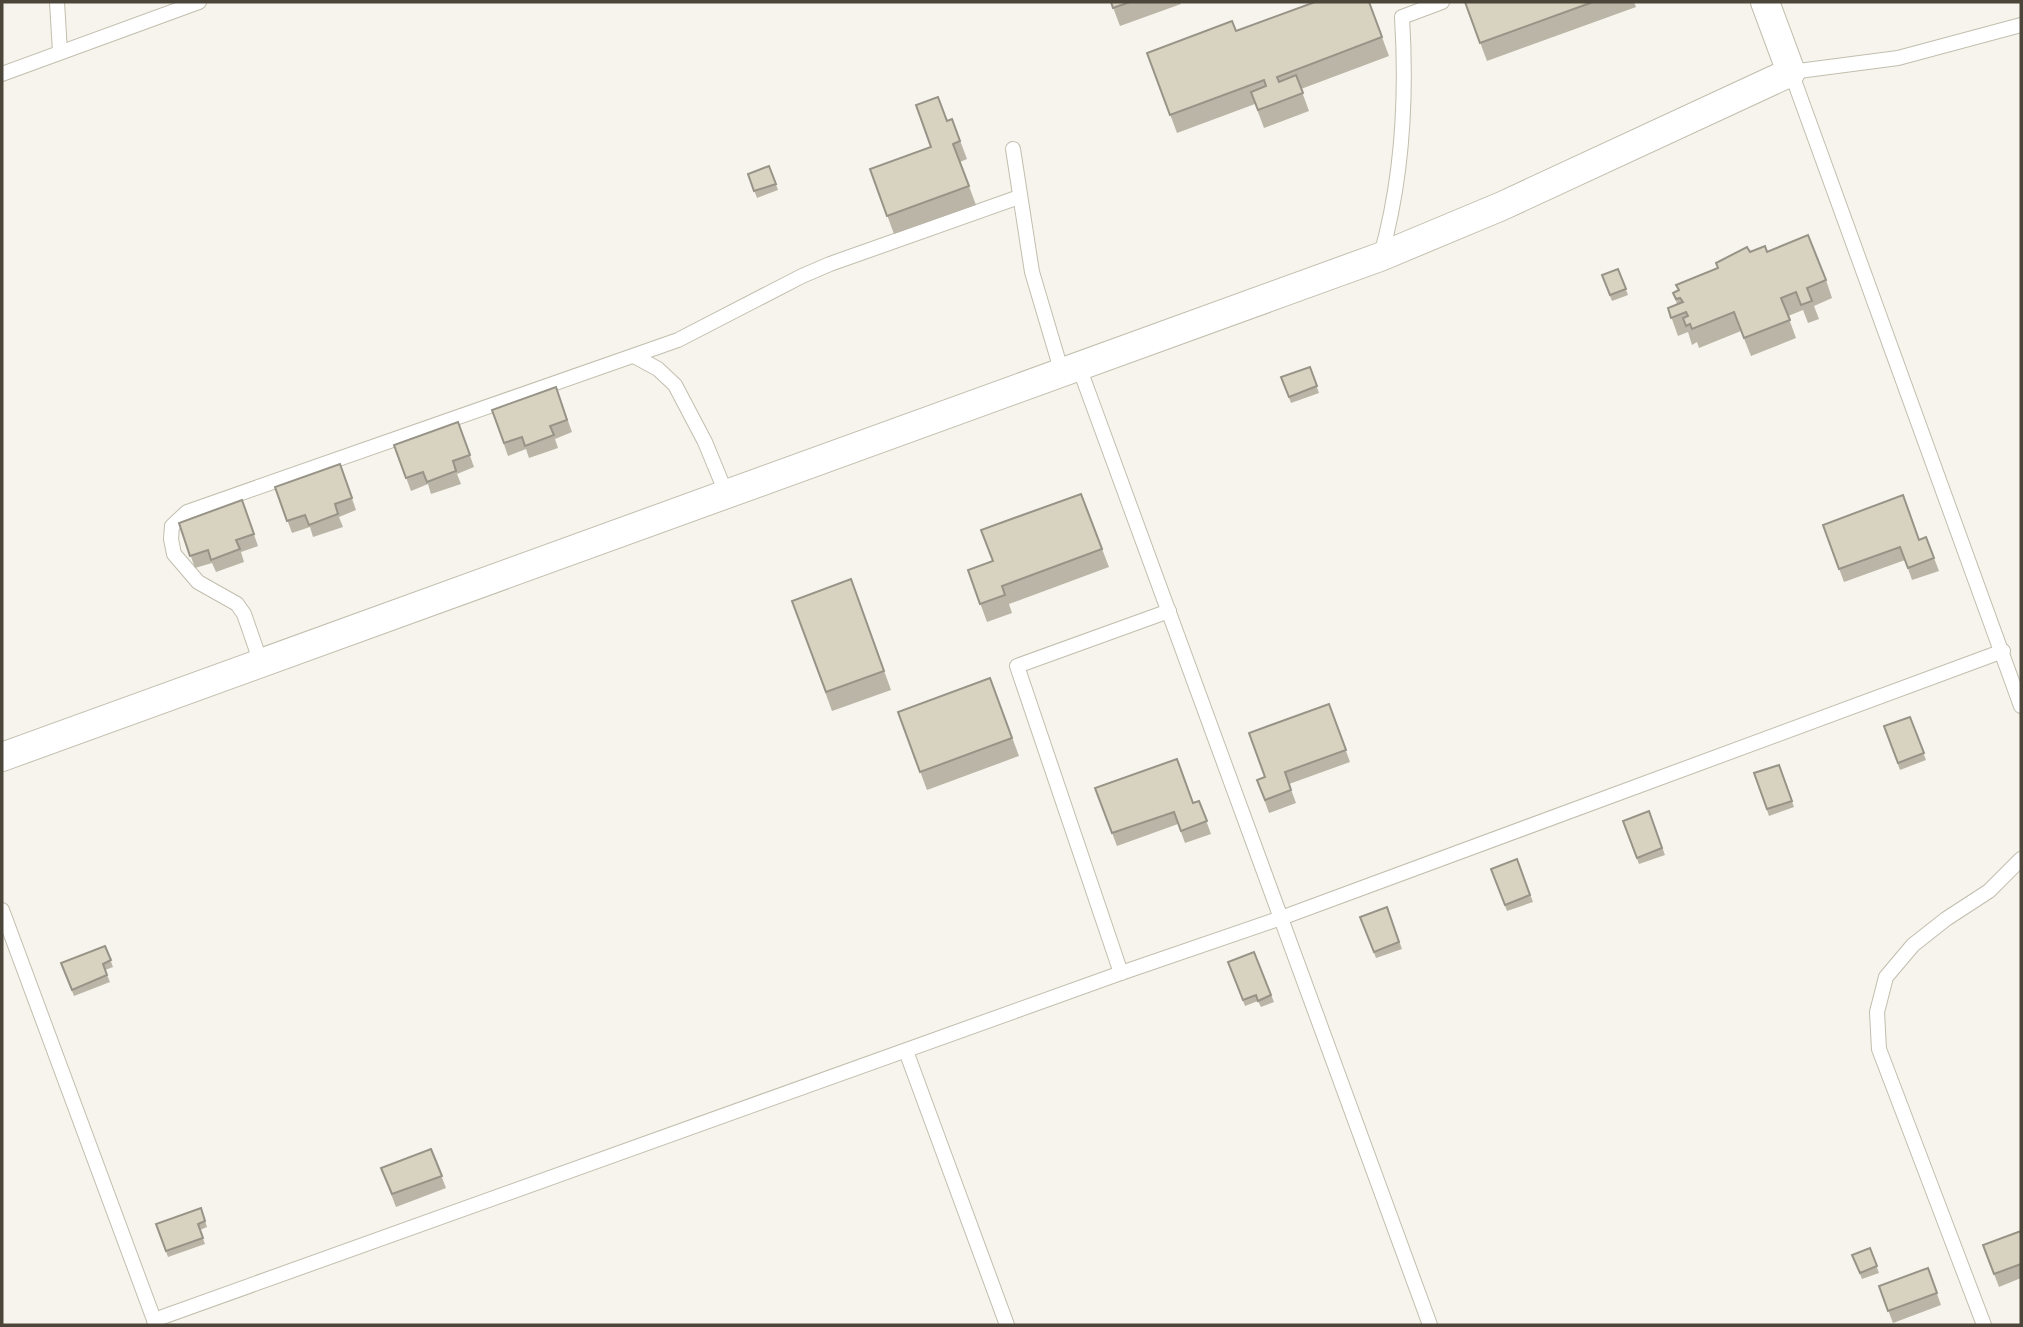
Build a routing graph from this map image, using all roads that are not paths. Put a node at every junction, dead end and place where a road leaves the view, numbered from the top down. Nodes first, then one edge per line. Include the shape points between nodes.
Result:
1 (57, 2) edge
2 (199, 2) edge
3 (1398, 2) edge
4 (1443, 2) edge
5 (1765, 2) edge
6 (1402, 17) junction
7 (2021, 25) edge
8 (60, 52) junction
9 (1791, 72) junction
10 (2, 74) edge
11 (1013, 149) dead end
12 (1019, 197) junction
13 (1380, 257) junction
14 (634, 356) junction
15 (1071, 370) junction
16 (726, 493) junction
17 (1169, 611) junction
18 (2003, 652) junction
19 (261, 663) junction
20 (2021, 706) edge
21 (2, 757) edge
22 (2021, 859) edge
23 (2021, 874) edge
24 (1989, 891) junction
25 (2, 910) edge
26 (1281, 919) junction
27 (1121, 973) junction
28 (906, 1051) junction
29 (155, 1322) edge
30 (1007, 1325) edge
31 (1430, 1325) edge
32 (1984, 1325) edge

1 - 8 lane
2 - 8 lane
3 - 6 lane
4 - 6 lane
5 - 9 street
6 - 13 lane via 1401,158
7 - 9 lane via 1898,58
8 - 10 lane
9 - 13 street via 1502,206
9 - 18 lane
11 - 12 lane
12 - 14 lane via 830,264 710,326
12 - 15 lane via 1032,272
13 - 15 street
14 - 16 lane via 675,385
14 - 19 lane via 187,512 172,526 174,554 198,582 237,604
15 - 16 street
15 - 17 lane
16 - 19 street
17 - 26 lane
17 - 27 lane via 1017,666
18 - 20 lane
18 - 26 lane
19 - 21 street
22 - 24 lane
23 - 24 lane
24 - 32 lane via 1913,945 1886,977 1877,1012 1879,1049
25 - 29 lane
26 - 27 lane
26 - 31 lane
27 - 28 lane
28 - 29 lane
28 - 30 lane

